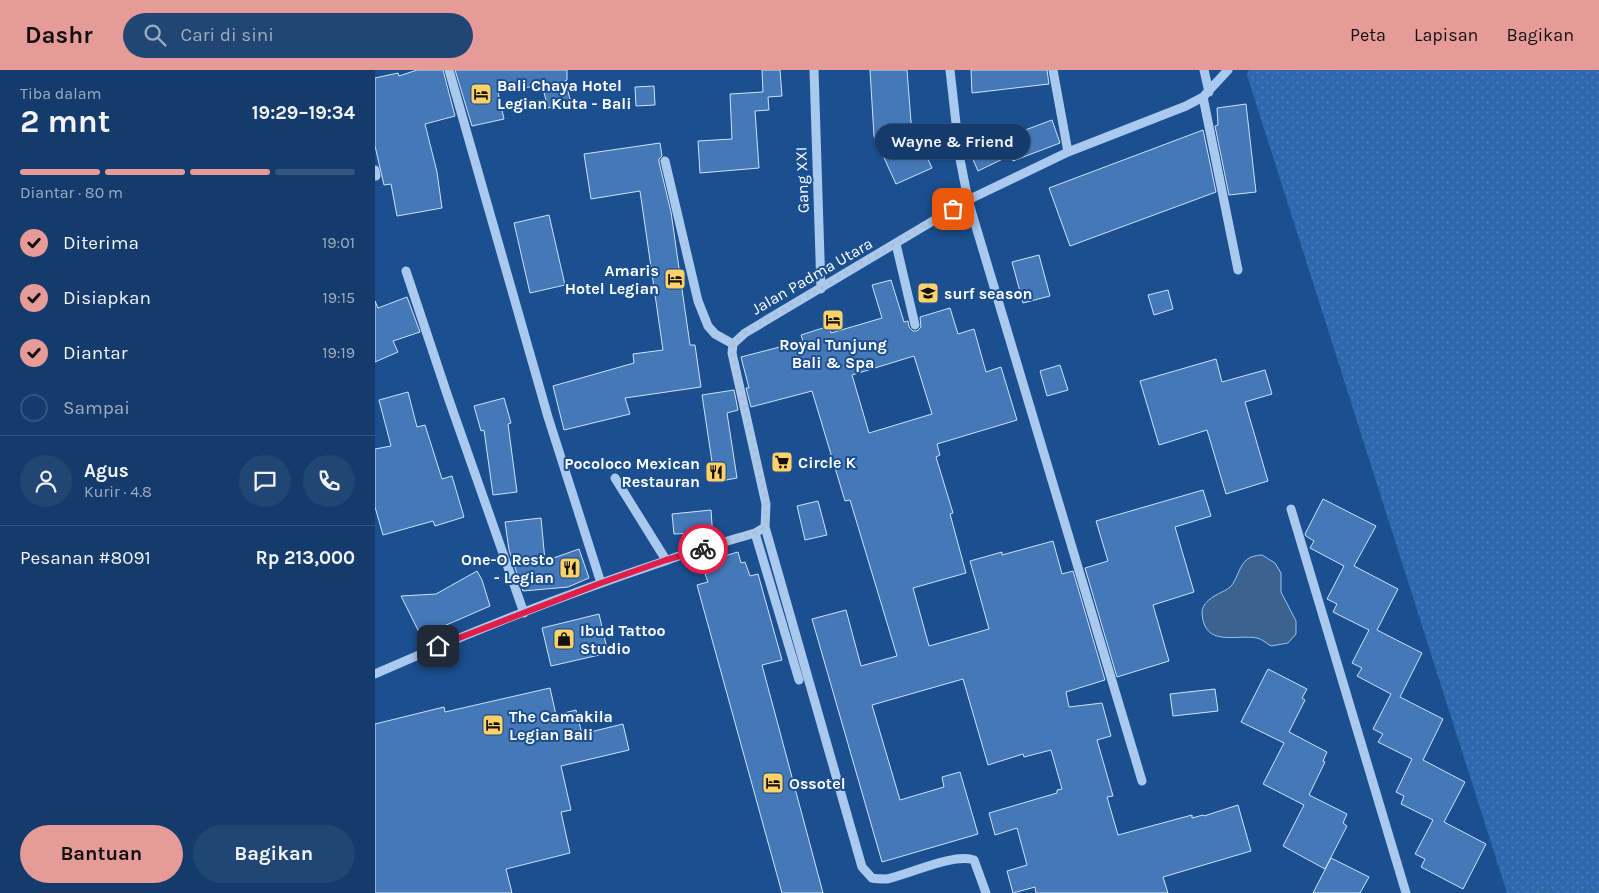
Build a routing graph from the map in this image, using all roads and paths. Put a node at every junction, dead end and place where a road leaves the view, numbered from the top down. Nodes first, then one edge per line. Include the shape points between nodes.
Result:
1 (449, 70) edge
2 (814, 70) edge
3 (949, 70) edge
4 (1053, 70) edge
5 (1204, 70) edge
6 (1228, 70) edge
7 (1206, 94) junction
8 (1068, 152) junction
9 (665, 162) dead end
10 (968, 200) junction
11 (896, 244) junction
12 (1238, 270) dead end
13 (406, 271) dead end
14 (821, 289) junction
15 (915, 325) dead end
16 (733, 344) junction
17 (615, 478) dead end
18 (1291, 509) dead end
19 (765, 527) junction
20 (755, 533) junction
21 (666, 560) junction
22 (601, 583) junction
23 (524, 612) junction
24 (375, 674) edge
25 (799, 680) dead end
26 (1142, 781) dead end
27 (986, 893) edge
28 (1406, 893) edge

1 - 22 street via 548,417
2 - 14 street, Gang XXI
3 - 10 street
4 - 8 street
5 - 7 street
6 - 7 street, Jalan Padma Utara
7 - 8 street, Jalan Padma Utara via 1171,113
7 - 12 street
8 - 10 street, Jalan Padma Utara
9 - 16 street via 698,302 708,326
10 - 11 street, Jalan Padma Utara
10 - 26 street
11 - 14 street, Jalan Padma Utara
11 - 15 street
13 - 23 street
14 - 16 street, Jalan Padma Utara via 745,333
16 - 19 street via 732,353 767,504
17 - 21 street
18 - 28 street
19 - 20 street
19 - 27 street via 862,867 872,878 886,879 969,858 977,866
20 - 21 street
20 - 25 street
21 - 22 street
22 - 23 street
23 - 24 street

